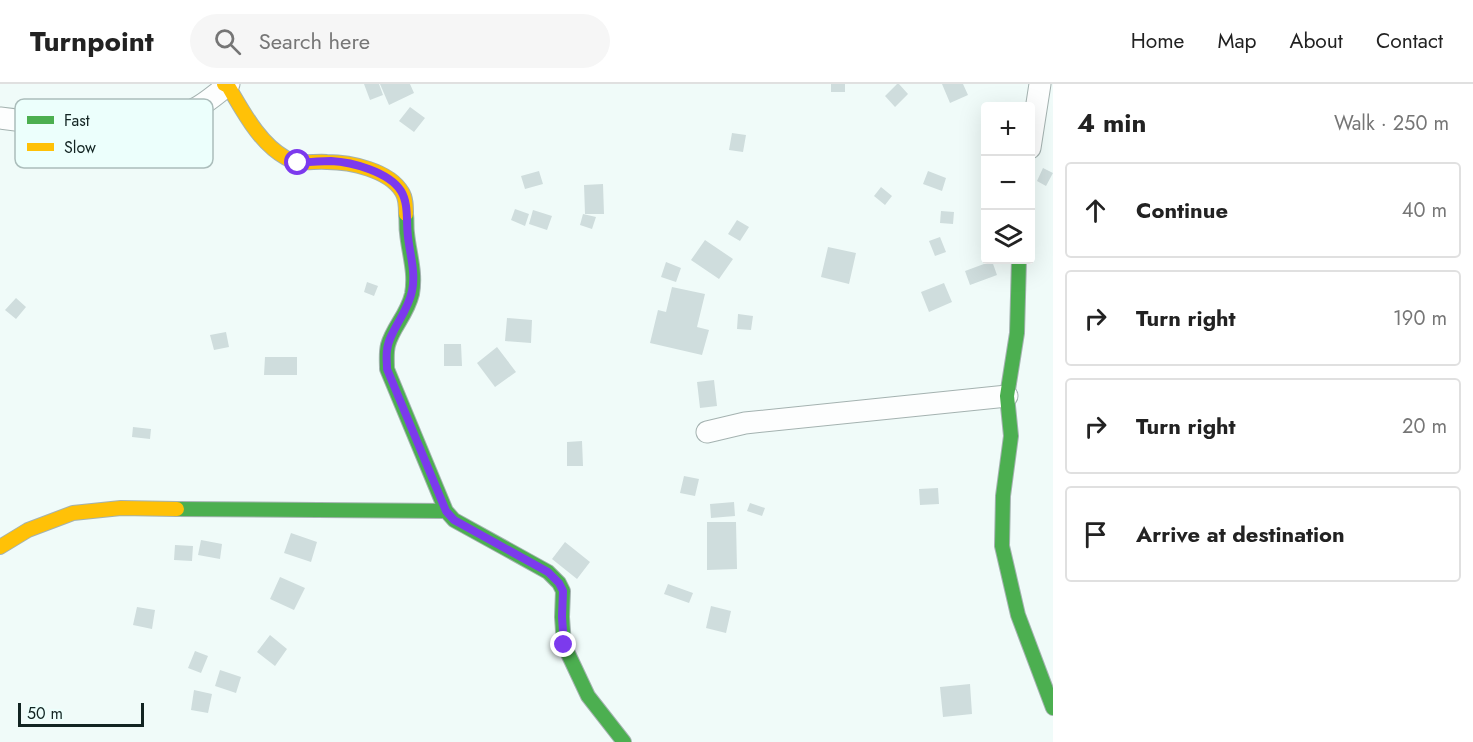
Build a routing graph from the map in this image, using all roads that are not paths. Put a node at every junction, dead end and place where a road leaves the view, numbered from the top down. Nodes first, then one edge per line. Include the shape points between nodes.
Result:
1 (1040, 84) edge
2 (227, 85) edge
3 (209, 99) edge
4 (1035, 116) edge
5 (0, 118) edge
6 (15, 119) edge
7 (1019, 264) edge
8 (1007, 396) junction
9 (707, 432) dead end
10 (446, 511) junction
11 (0, 547) edge
12 (1053, 708) edge
13 (624, 742) edge

1 - 4 street
2 - 3 street
2 - 10 street via 254,129 279,155 298,163 352,164 381,174 402,192 414,275 407,310 387,349 387,369
5 - 6 street
7 - 8 street via 1017,333
8 - 9 street via 745,423
8 - 12 street via 1011,436 1003,496 1002,546 1018,615
10 - 11 street via 121,508 73,513 28,530
10 - 13 street via 454,520 548,572 559,583 563,591 564,645 588,696

